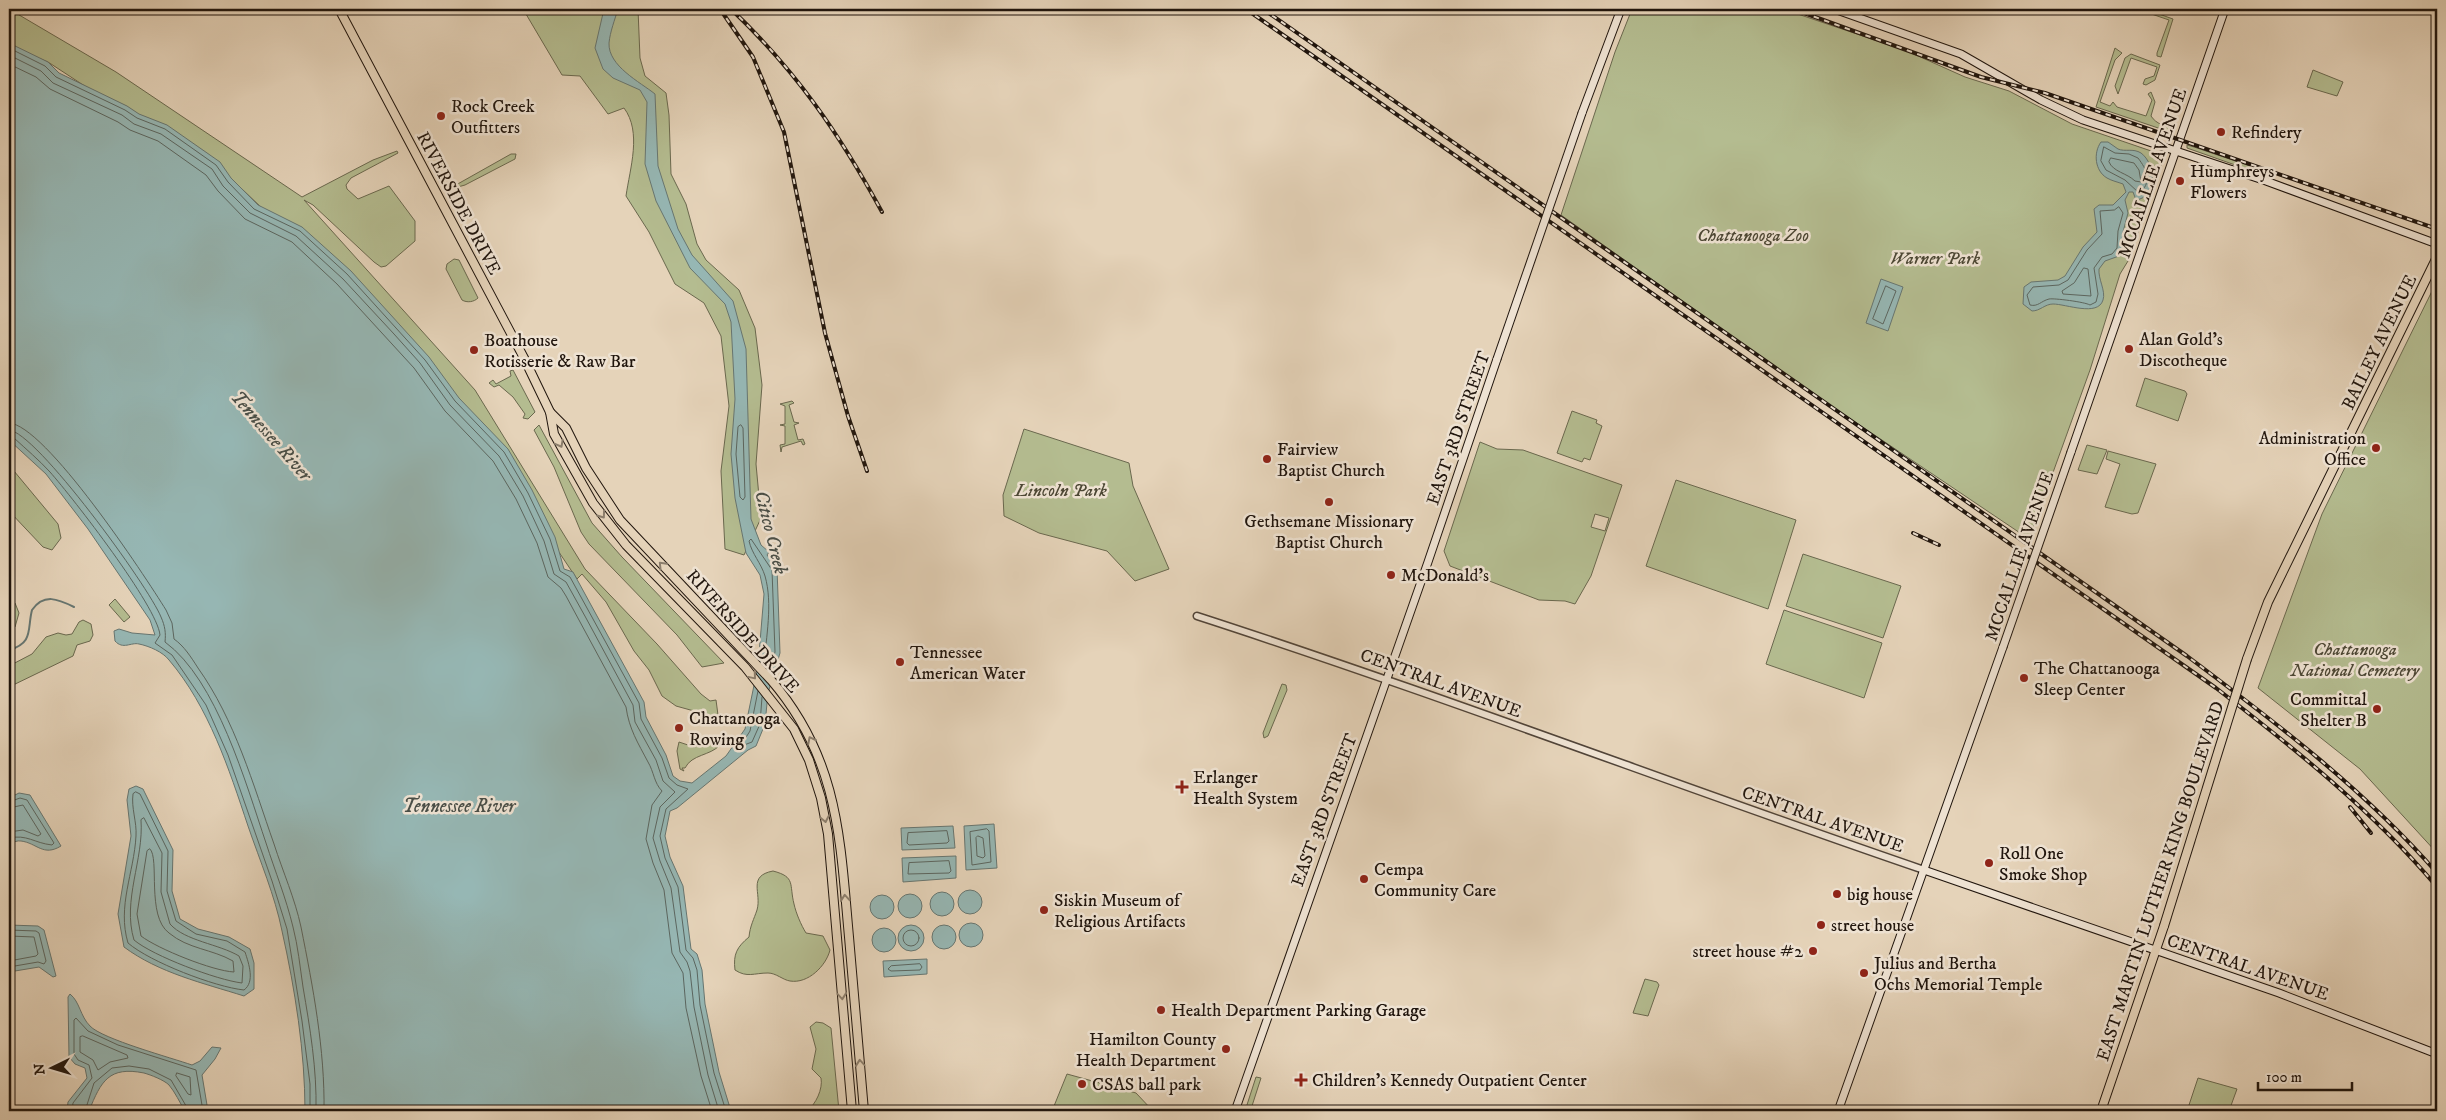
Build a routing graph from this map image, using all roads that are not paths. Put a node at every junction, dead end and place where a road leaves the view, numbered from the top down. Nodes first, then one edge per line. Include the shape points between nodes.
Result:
1 (339, 9) edge
2 (1621, 9) edge
3 (1834, 9) edge
4 (2225, 9) edge
5 (2175, 151) junction
6 (2437, 244) edge
7 (2437, 257) edge
8 (550, 412) junction
9 (1197, 616) dead end
10 (2247, 660) joint
11 (1387, 679) junction
12 (1924, 870) junction
13 (2157, 951) junction
14 (2437, 1054) edge
15 (852, 1111) edge
16 (864, 1111) edge
17 (1235, 1111) edge
18 (1838, 1111) edge
19 (2100, 1111) edge

1 - 8 main road, RIVERSIDE DRIVE
2 - 11 main road, EAST 3RD STREET, bridge
3 - 5 main road via 1961,54 2040,100 2075,116
4 - 5 main road, MCCALLIE AVENUE
5 - 6 main road
5 - 12 main road, MCCALLIE AVENUE, bridge
7 - 10 main road, BAILEY AVENUE via 2268,602
8 -> 15 main road, RIVERSIDE DRIVE via 554,434 610,525 772,700 794,729 808,760 822,798 828,834
16 -> 8 main road, RIVERSIDE DRIVE via 839,830 828,779 814,744 786,697 620,520 586,468 566,428
9 - 11 street, CENTRAL AVENUE
10 - 13 main road, EAST MARTIN LUTHER KING BOULEVARD, bridge
11 - 12 street, CENTRAL AVENUE
11 - 17 main road, EAST 3RD STREET
12 - 13 main road, CENTRAL AVENUE
12 - 18 main road, MCCALLIE AVENUE
13 - 14 main road, CENTRAL AVENUE via 2346,1017
13 - 19 main road, EAST MARTIN LUTHER KING BOULEVARD

